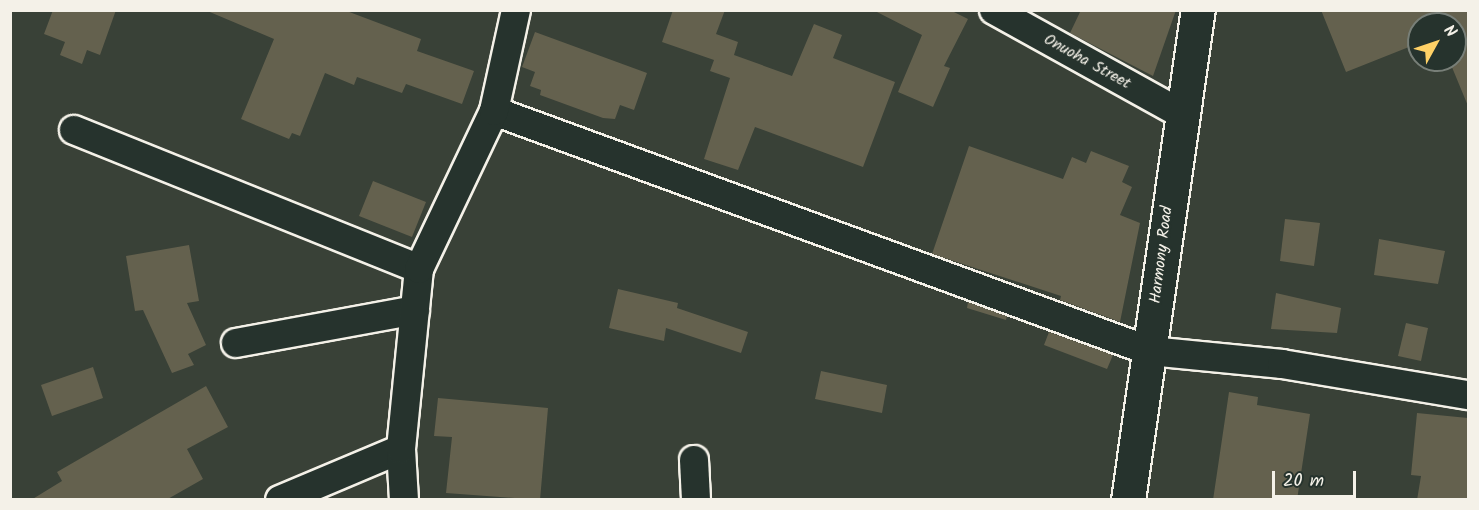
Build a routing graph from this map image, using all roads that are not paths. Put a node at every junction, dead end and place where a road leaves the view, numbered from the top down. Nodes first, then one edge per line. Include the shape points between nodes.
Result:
1 (516, 10) edge
2 (994, 10) edge
3 (1198, 10) edge
4 (494, 111) junction
5 (1180, 113) junction
6 (74, 130) dead end
7 (419, 269) junction
8 (415, 310) junction
9 (236, 343) dead end
10 (1150, 351) junction
11 (1468, 395) edge
12 (401, 449) junction
13 (694, 460) dead end
14 (280, 500) edge
15 (404, 500) edge
16 (696, 500) edge
17 (1128, 500) edge

1 - 4 street
2 - 5 street, Onuoha Street
3 - 5 main road, Harmony Road
4 - 7 street
4 - 10 street
5 - 10 main road, Harmony Road
6 - 7 street
7 - 8 street
8 - 9 street
8 - 12 street
10 - 11 street via 1282,364
10 - 17 main road, Harmony Road
12 - 14 street
12 - 15 street
13 - 16 street

